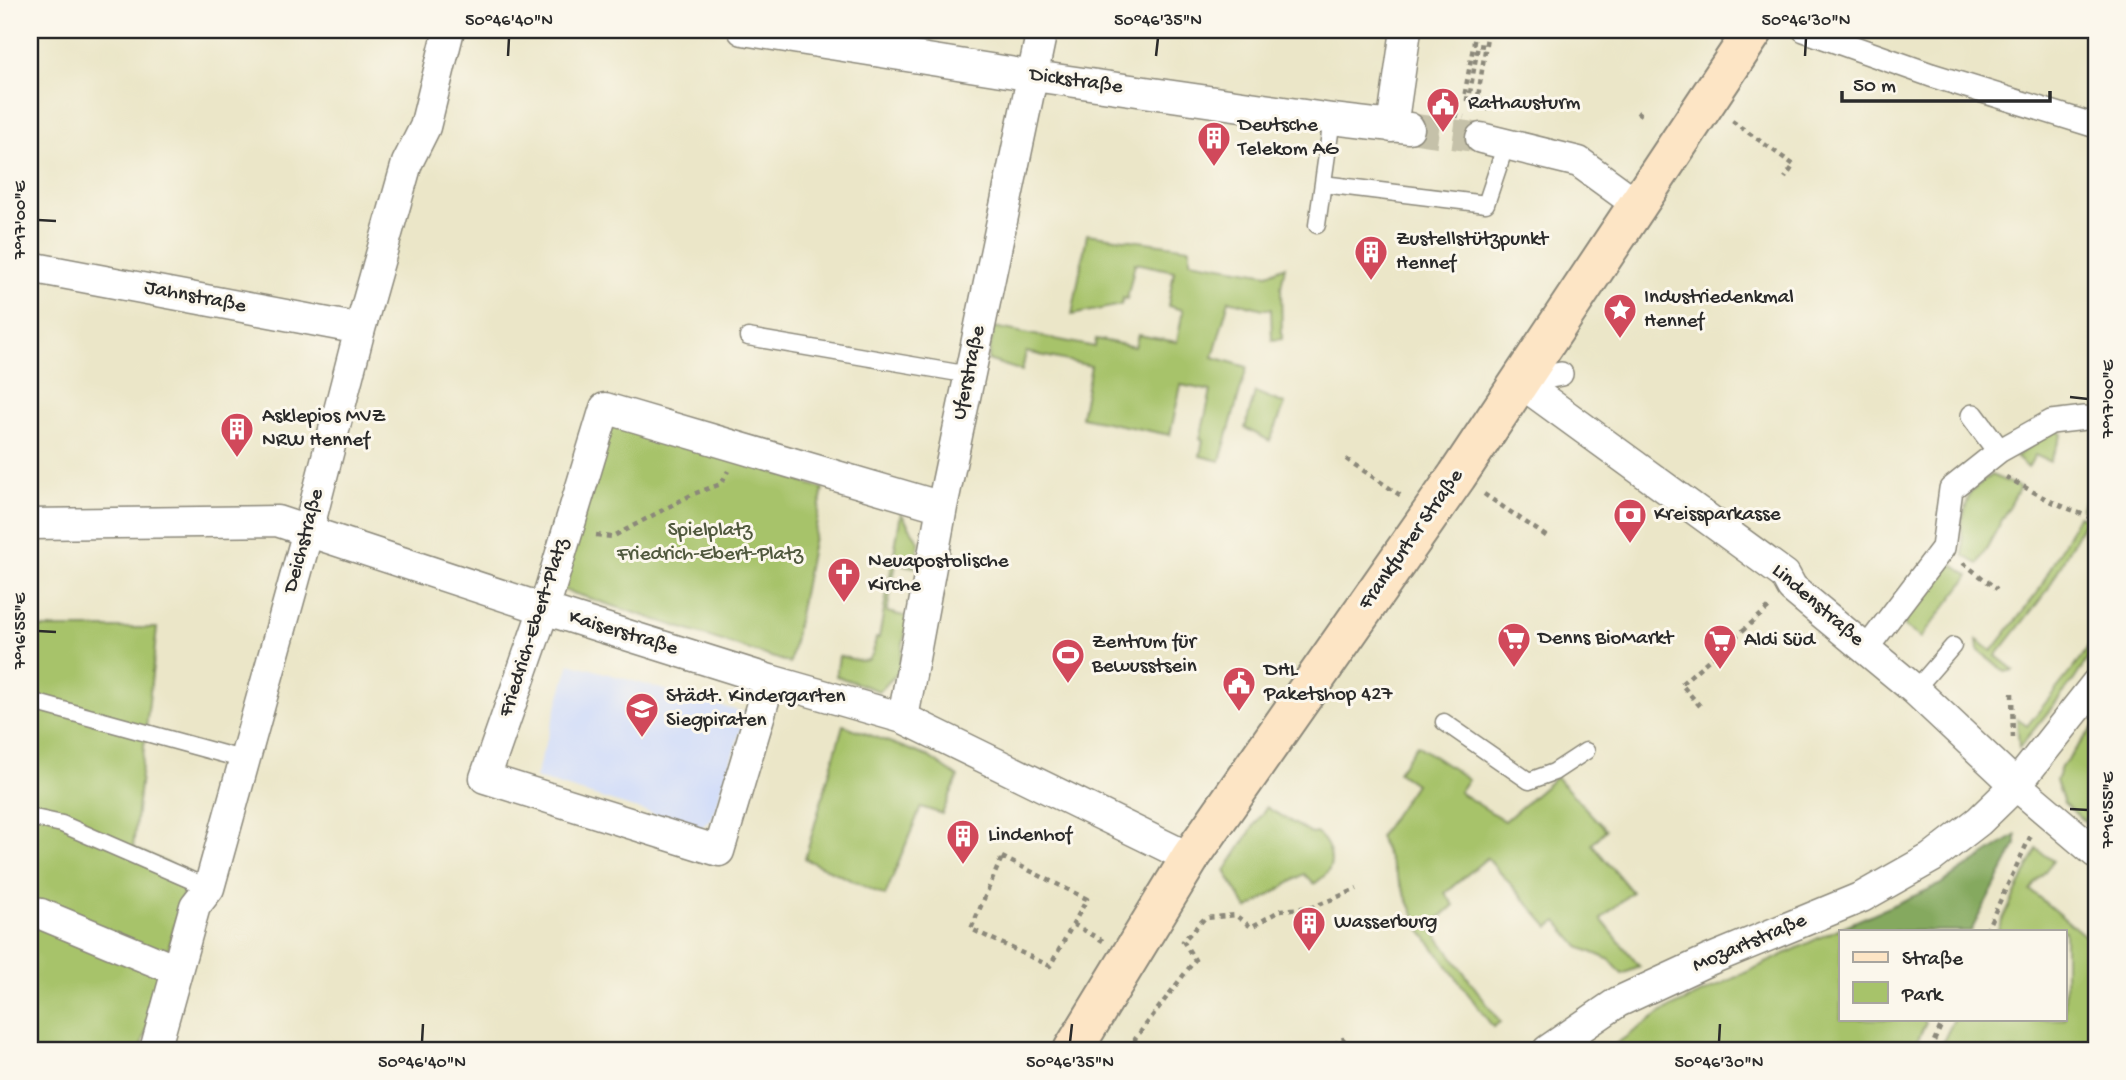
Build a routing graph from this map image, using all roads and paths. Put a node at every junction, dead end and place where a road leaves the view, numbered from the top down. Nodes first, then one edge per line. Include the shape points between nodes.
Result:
1 (449, 30) edge
2 (743, 30) edge
3 (1042, 30) edge
4 (1406, 30) edge
5 (1476, 30) edge
6 (1488, 30) edge
7 (1754, 30) edge
8 (1804, 30) edge
9 (1485, 46) junction
10 (1034, 76) junction
11 (1705, 103) junction
12 (1637, 113) dead end
13 (1644, 117) dead end
14 (1332, 120) junction
15 (2096, 126) edge
16 (1491, 141) junction
17 (1785, 178) dead end
18 (1322, 184) junction
19 (1638, 205) junction
20 (1317, 225) dead end
21 (30, 267) edge
22 (360, 329) junction
23 (748, 337) dead end
24 (1561, 374) dead end
25 (970, 375) junction
26 (1520, 382) junction
27 (1973, 416) dead end
28 (2085, 418) dead end
29 (1991, 457) junction
30 (1346, 459) dead end
31 (730, 467) dead end
32 (1457, 476) junction
33 (942, 507) junction
34 (1430, 514) junction
35 (2096, 520) edge
36 (30, 524) edge
37 (308, 531) junction
38 (567, 532) junction
39 (1549, 538) dead end
40 (1943, 548) junction
41 (1792, 588) junction
42 (1997, 589) dead end
43 (544, 609) junction
44 (1953, 646) dead end
45 (1866, 649) junction
46 (770, 680) junction
47 (2096, 684) edge
48 (1915, 690) junction
49 (2012, 693) dead end
50 (30, 701) edge
51 (1700, 706) dead end
52 (903, 718) junction
53 (1444, 722) dead end
54 (1586, 751) dead end
55 (245, 760) junction
56 (2019, 780) junction
57 (2043, 809) junction
58 (30, 817) edge
59 (2096, 853) edge
60 (1190, 858) junction
61 (209, 888) junction
62 (1357, 889) dead end
63 (30, 912) edge
64 (1073, 924) junction
65 (1080, 929) dead end
66 (1986, 930) edge
67 (176, 970) junction
68 (1944, 1020) edge
69 (155, 1050) edge
70 (1073, 1050) edge
71 (1141, 1050) edge
72 (1308, 1050) edge
73 (1319, 1050) edge
74 (1325, 1050) edge
75 (1351, 1050) edge
76 (1548, 1050) edge
77 (1930, 1050) edge

1 - 22 street, Deichstraße via 425,127 407,163
2 - 10 street, Dickstraße
3 - 10 street, Uferstraße
4 - 14 street, Dickstraße via 1400,127
5 - 9 path via 1464,98 1469,99 1478,45
6 - 9 path
7 - 11 main road, Frankfurter Straße
8 - 15 street
9 - 16 path via 1478,97 1490,109
10 - 14 street, Dickstraße
10 - 25 street, Uferstraße
11 - 17 path via 1794,165
11 - 19 main road, Frankfurter Straße
12 - 13 path
14 - 18 lane
16 - 18 lane via 1486,204
16 - 19 street via 1579,162
18 - 20 lane
19 - 26 main road, Frankfurter Straße
21 - 22 street, Jahnstraße
22 - 37 street, Deichstraße
23 - 25 lane
24 - 26 street
25 - 33 street, Uferstraße
26 - 32 main road, Frankfurter Straße
26 - 41 street, Lindenstraße via 1785,575
27 - 29 street
28 - 29 street via 2051,422
29 - 35 path via 2019,485
29 - 40 street via 1951,489
30 - 34 path
31 - 38 path via 720,484 612,537
32 - 34 main road, Frankfurter Straße
32 - 39 path
33 - 38 street, Friedrich-Ebert-Platz via 605,408
33 - 52 street, Uferstraße
34 - 60 main road, Frankfurter Straße
36 - 37 street, Kaiserstraße via 277,521
37 - 43 street, Kaiserstraße
37 - 55 street, Deichstraße
38 - 43 street, Friedrich-Ebert-Platz
40 - 42 path
40 - 45 street
41 - 45 street, Lindenstraße
41 - 51 path via 1681,684
43 - 46 street, Kaiserstraße
43 - 46 street, Friedrich-Ebert-Platz via 485,778 719,851
44 - 48 lane
45 - 48 street, Lindenstraße
46 - 52 street, Kaiserstraße
47 - 56 street, Mozartstraße
48 - 56 street, Lindenstraße
49 - 56 path
50 - 55 lane
52 - 60 street, Kaiserstraße
53 - 54 lane via 1529,781 1554,772
55 - 61 street, Deichstraße
56 - 57 street, Lindenstraße
56 - 76 street, Mozartstraße via 1979,821 1931,858 1882,887 1618,1002
57 - 59 street, Lindenstraße
57 - 66 path
58 - 61 lane via 62,824
60 - 70 main road, Frankfurter Straße
61 - 67 street, Deichstraße via 195,906
62 - 71 path via 1312,906 1281,910 1251,927 1235,915 1205,918 1184,941 1195,960 1135,1039
63 - 67 street
64 - 64 path via 1087,899 1002,858 971,929 1050,966
64 - 65 path
67 - 69 street, Deichstraße
68 - 77 path
72 - 73 path via 1316,1045
74 - 75 path via 1343,1039

